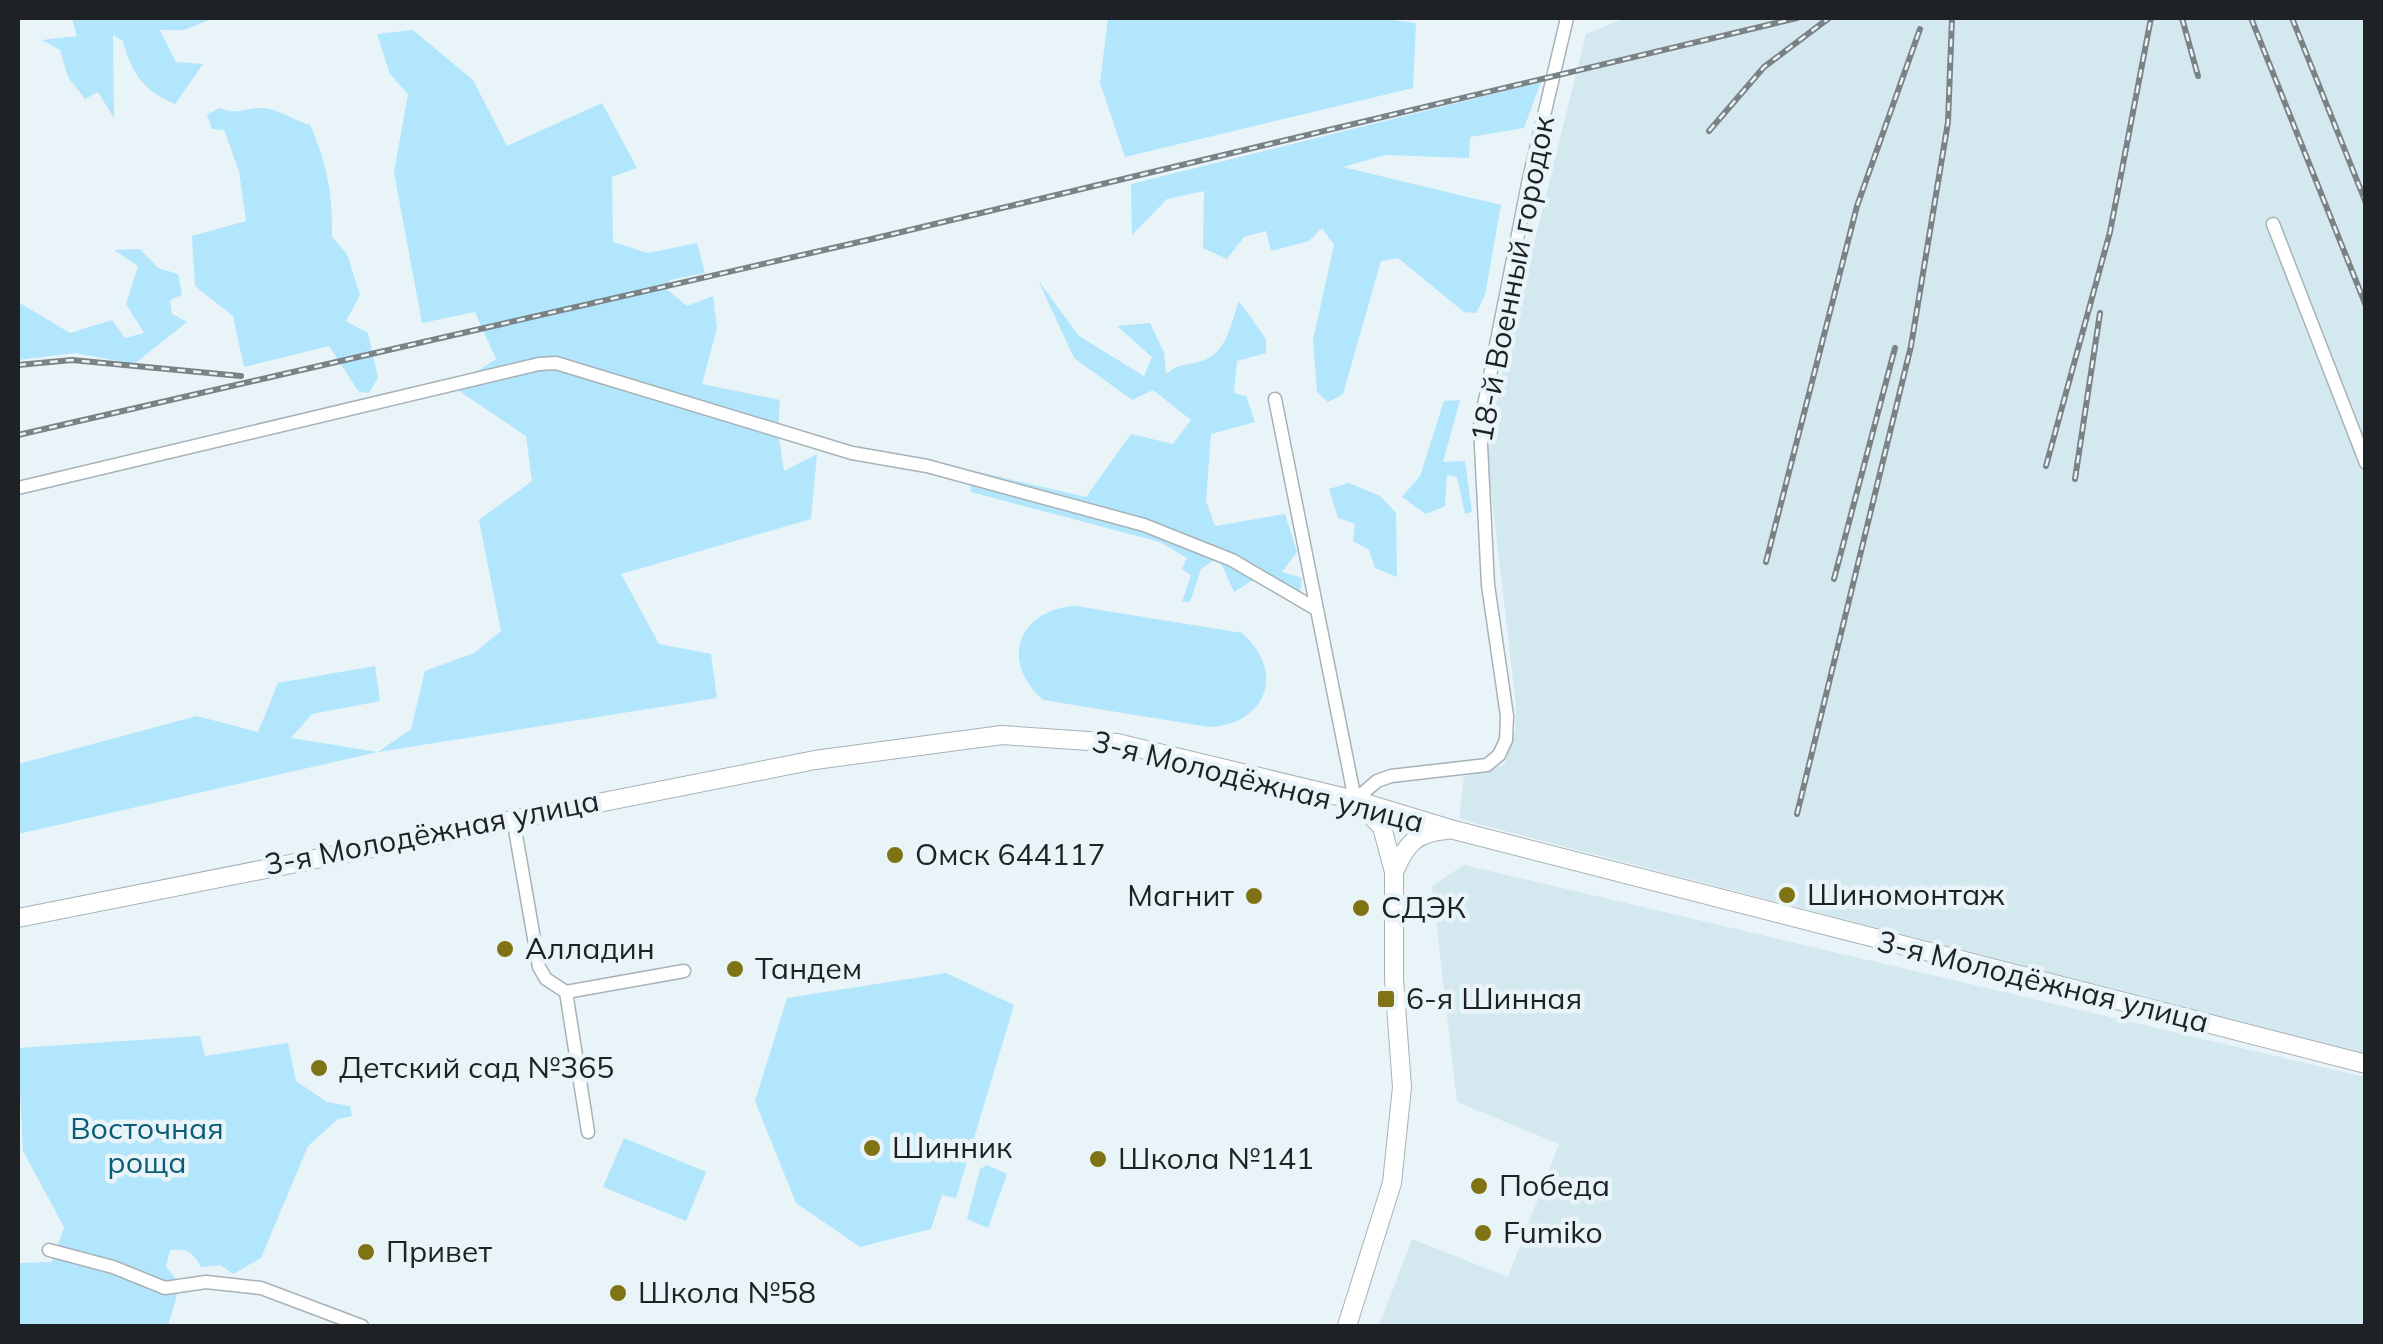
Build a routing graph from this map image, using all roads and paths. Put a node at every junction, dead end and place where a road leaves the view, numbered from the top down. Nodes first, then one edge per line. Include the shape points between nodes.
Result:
1 (1567, 18) edge
2 (2273, 224) dead end
3 (1275, 399) dead end
4 (2366, 463) edge
5 (18, 488) edge
6 (1316, 610) junction
7 (1355, 800) junction
8 (513, 818) junction
9 (1454, 830) junction
10 (1394, 872) junction
11 (18, 918) edge
12 (684, 971) dead end
13 (566, 992) junction
14 (2366, 1064) edge
15 (588, 1132) dead end
16 (48, 1250) dead end
17 (362, 1326) edge
18 (1347, 1326) edge

1 - 7 street, 18-й Военный городок via 1480,426 1488,585 1506,740 1487,765 1392,776
2 - 4 street
3 - 6 street
5 - 6 street via 556,363 852,453 927,466 1144,525 1232,560
6 - 7 street
7 - 8 main road, 3-я Молодёжная улица via 1117,743 1002,734 815,760
7 - 9 main road, 3-я Молодёжная улица
7 - 10 main road via 1382,827
8 - 11 main road, 3-я Молодёжная улица
8 - 13 street via 539,968
9 - 10 main road via 1411,840
9 - 14 main road, 3-я Молодёжная улица
10 - 18 main road via 1398,1146
12 - 13 street
13 - 15 street
16 - 17 street via 165,1288 206,1282 261,1288

